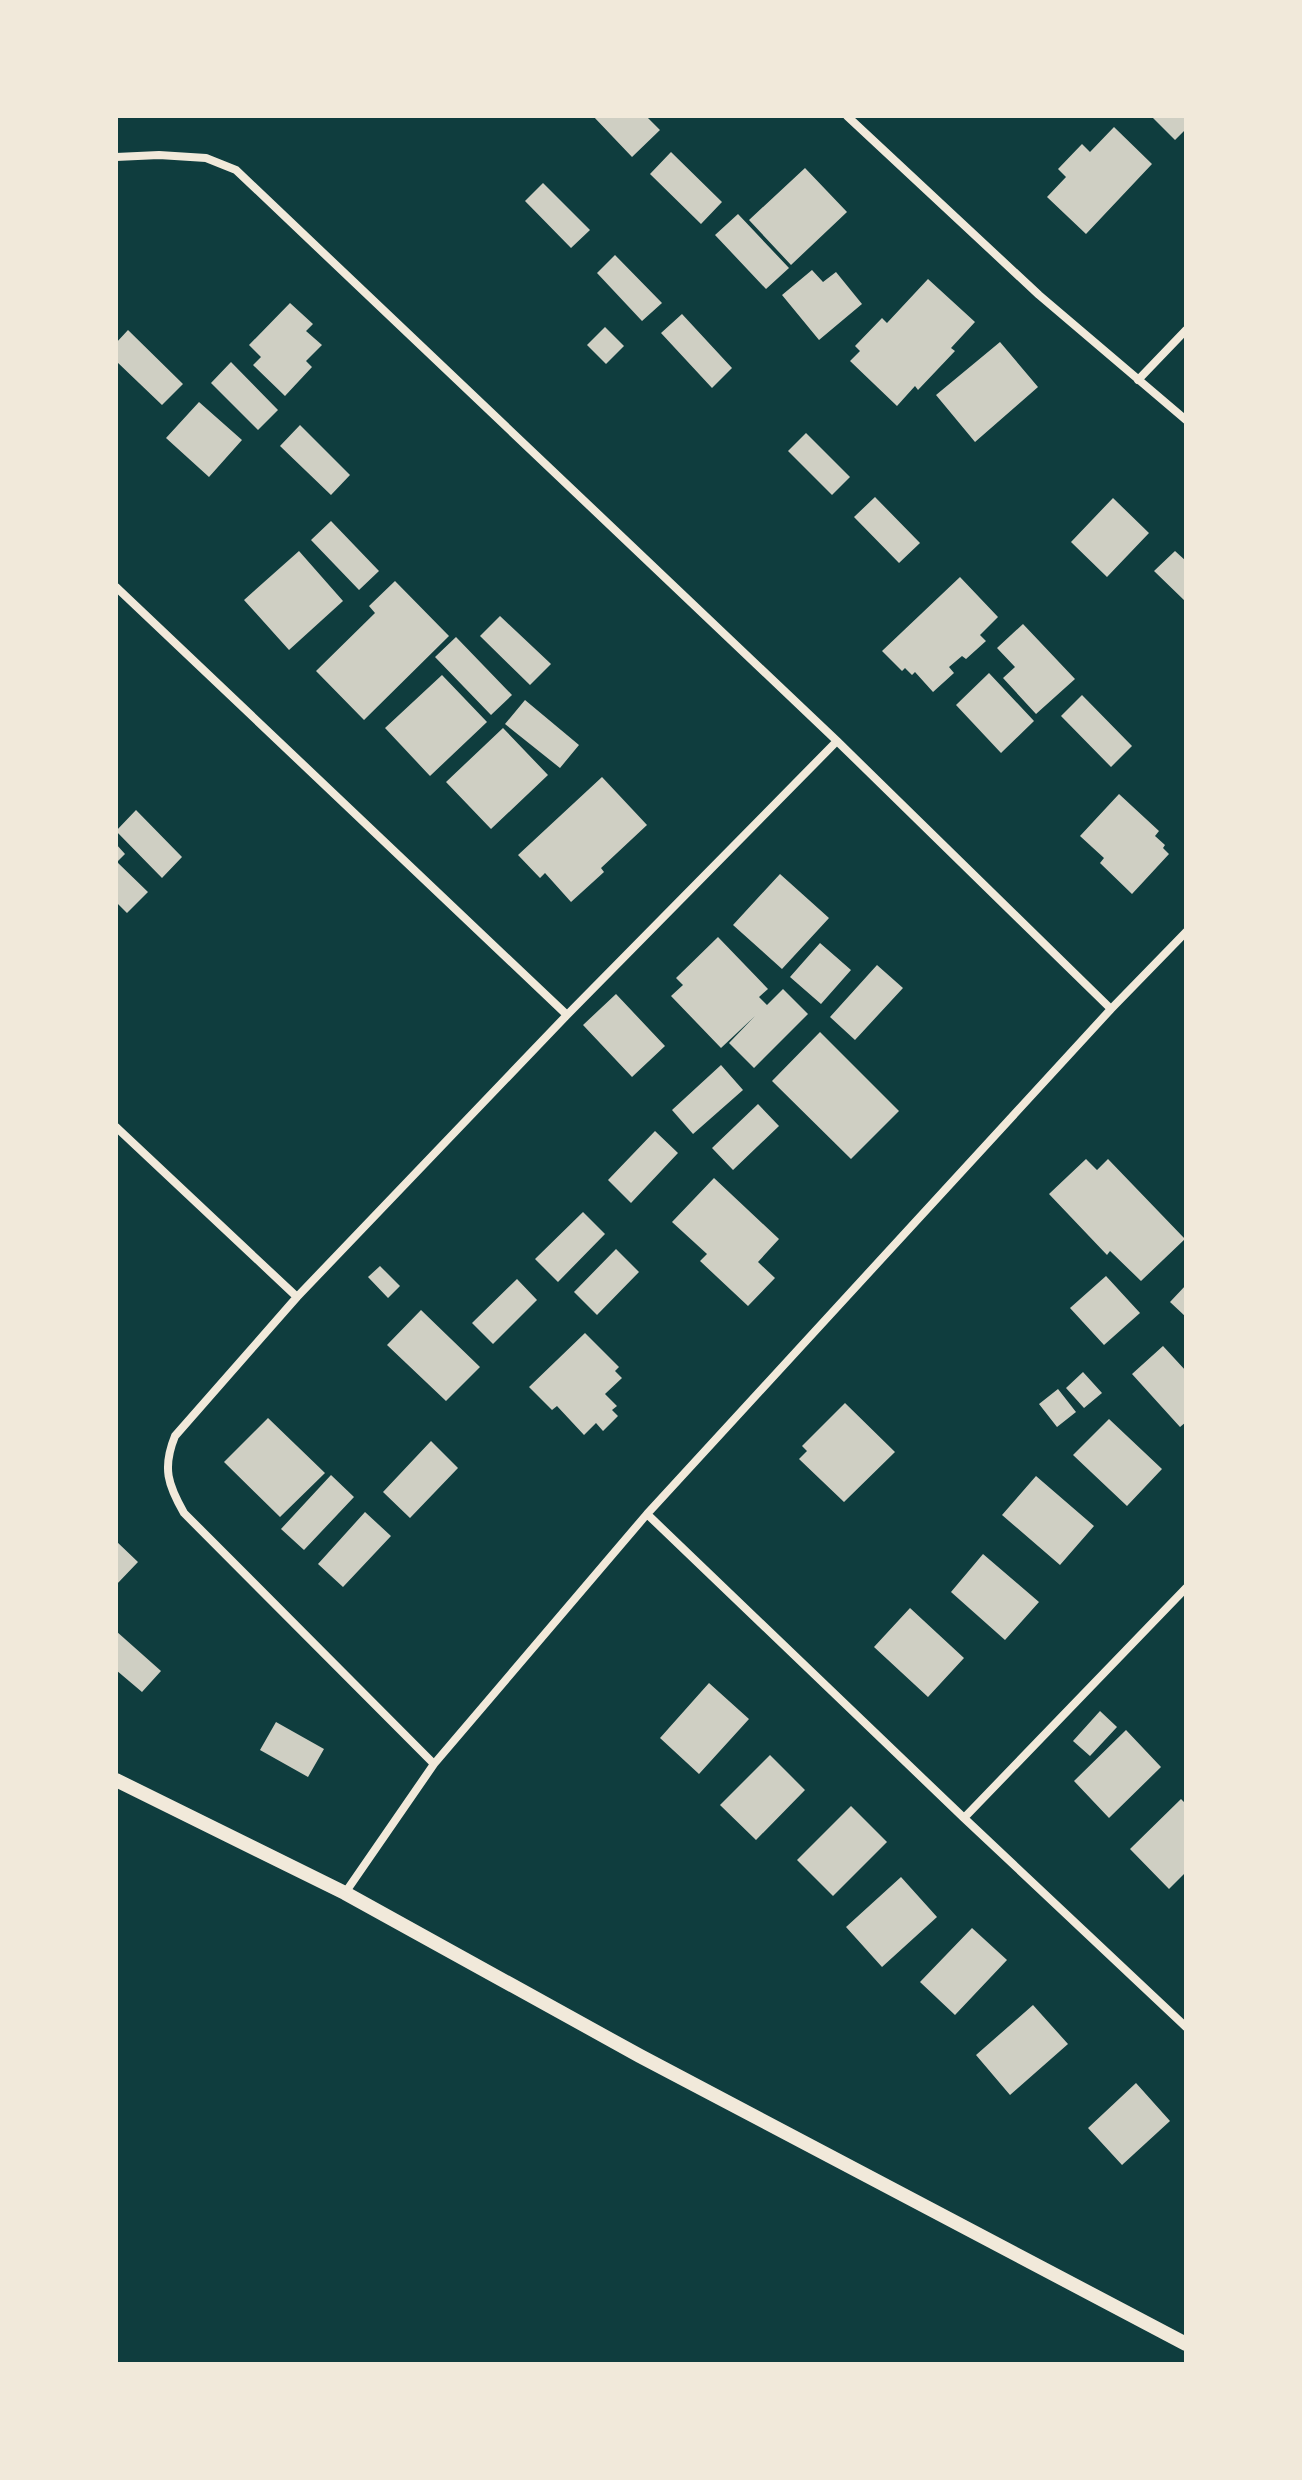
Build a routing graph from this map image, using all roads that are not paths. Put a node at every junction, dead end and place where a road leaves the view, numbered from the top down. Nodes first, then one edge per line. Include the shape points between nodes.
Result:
1 (847, 116) edge
2 (116, 157) edge
3 (1186, 330) edge
4 (1138, 380) junction
5 (1186, 420) edge
6 (116, 587) edge
7 (837, 741) junction
8 (1186, 932) edge
9 (1111, 1009) junction
10 (567, 1015) junction
11 (116, 1127) edge
12 (297, 1297) junction
13 (647, 1514) junction
14 (1186, 1588) edge
15 (434, 1764) junction
16 (116, 1780) edge
17 (964, 1818) junction
18 (345, 1893) junction
19 (1186, 2027) edge
20 (1186, 2344) edge

1 - 4 street
2 - 7 street via 206,158 236,170
3 - 4 street
4 - 5 street
6 - 10 street
7 - 9 street
7 - 10 street
8 - 9 street
9 - 13 street
10 - 12 street
11 - 12 street
12 - 15 street via 175,1436 168,1455 171,1490 184,1513
13 - 15 street
13 - 17 street
14 - 17 street
15 - 18 street
16 - 18 street
17 - 19 street
18 - 20 street via 640,2056

